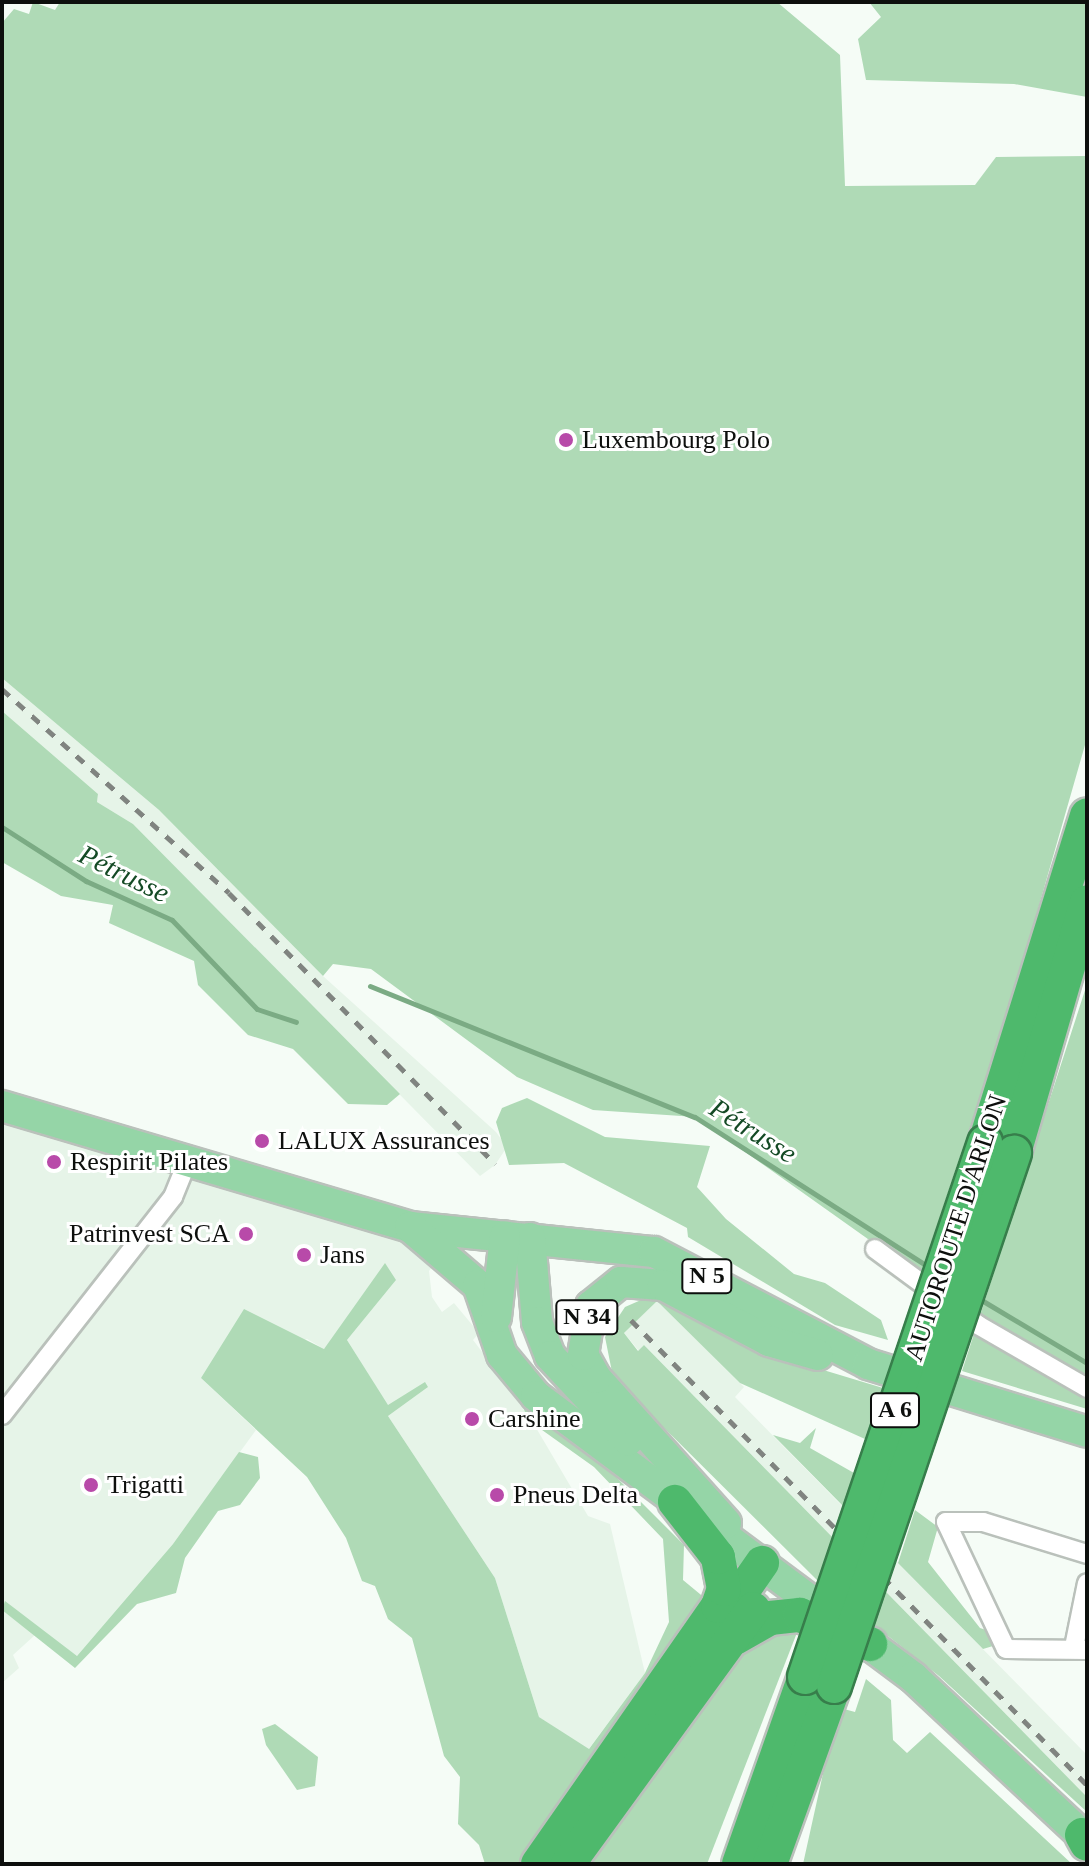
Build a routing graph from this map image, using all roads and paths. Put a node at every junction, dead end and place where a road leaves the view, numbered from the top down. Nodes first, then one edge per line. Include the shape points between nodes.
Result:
1 (1087, 816) edge
2 (1087, 902) edge
3 (2, 1106) edge
4 (999, 1148) junction
5 (186, 1164) junction
6 (410, 1227) junction
7 (518, 1238) junction
8 (875, 1249) dead end
9 (495, 1327) junction
10 (868, 1364) junction
11 (1087, 1388) edge
12 (2, 1415) edge
13 (1087, 1432) edge
14 (675, 1502) junction
15 (1087, 1554) edge
16 (769, 1568) junction
17 (1087, 1583) edge
18 (731, 1641) junction
19 (870, 1644) junction
20 (1080, 1648) edge
21 (820, 1681) junction
22 (1085, 1839) edge
23 (540, 1864) edge
24 (568, 1864) edge
25 (739, 1864) edge
26 (770, 1864) edge

1 - 4 highway, AUTOROUTE D'ARLON / A 6
2 - 4 highway, AUTOROUTE D'ARLON / A 6
3 - 5 main road, N 5
4 - 21 highway, AUTOROUTE D'ARLON / A 6, bridge
5 - 6 main road, N 5
5 - 12 street via 173,1197
6 - 7 main road, N 5
6 - 9 main road, N 34 via 478,1285
7 - 9 main road, N 34
7 - 10 main road, N 5 via 654,1252
7 - 16 main road, N 34 via 537,1322 570,1385
8 - 11 street via 978,1325
9 - 14 main road, N 34 via 516,1377
10 - 13 main road, N 5
10 - 16 main road, N 34 via 769,1341 663,1285 621,1282 591,1306 583,1355 596,1378
14 - 16 main road, N 34
14 - 23 highway via 718,1557 724,1589 718,1606
15 - 20 street via 983,1522 946,1522 1006,1649
16 - 18 highway
16 - 19 main road, N 34
16 - 23 highway via 601,1795
17 - 20 street
18 - 19 highway via 770,1618 800,1615
18 - 24 highway
19 - 22 main road, N 34
21 - 25 highway, AUTOROUTE D'ARLON / A 6
21 - 26 highway, AUTOROUTE D'ARLON / A 6

